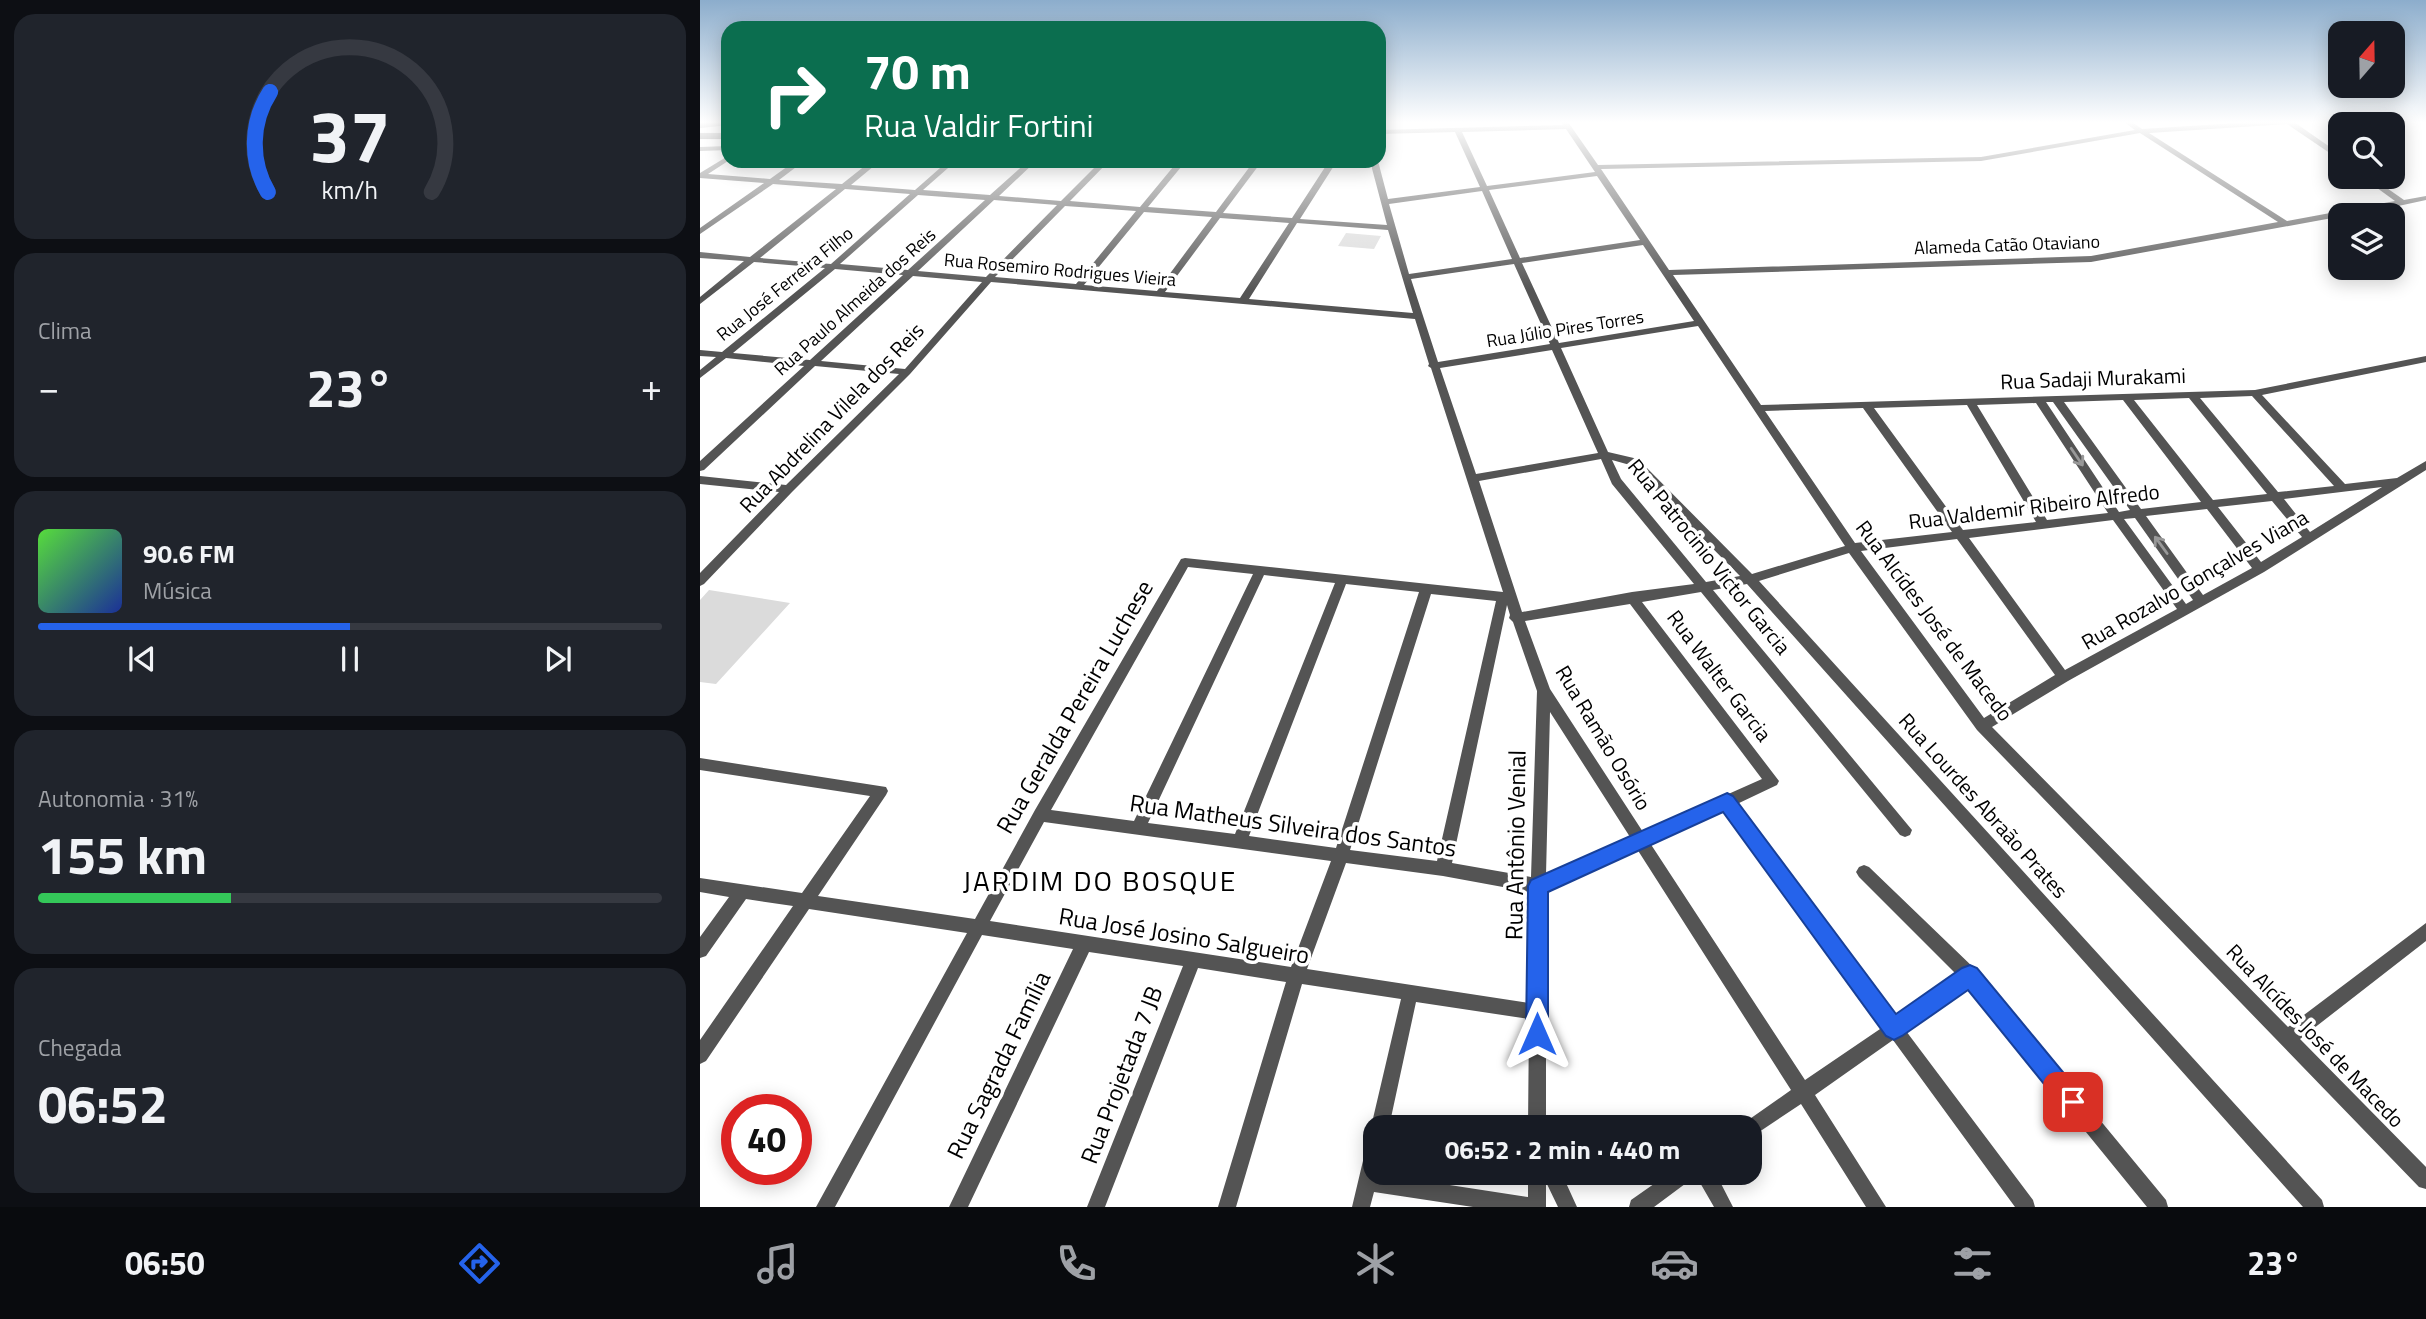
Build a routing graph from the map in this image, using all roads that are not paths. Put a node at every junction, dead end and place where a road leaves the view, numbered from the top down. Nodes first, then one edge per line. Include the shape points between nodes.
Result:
1 (733, 178) edge
2 (775, 178) edge
3 (856, 178) edge
4 (934, 178) edge
5 (1013, 178) edge
6 (1089, 178) edge
7 (1168, 178) edge
8 (1245, 178) edge
9 (1321, 178) edge
10 (1378, 178) edge
11 (1478, 178) edge
12 (1548, 178) edge
13 (1604, 178) edge
14 (2215, 178) edge
15 (771, 181) junction
16 (846, 187) junction
17 (1483, 189) junction
18 (2383, 189) edge
19 (919, 192) junction
20 (992, 198) junction
21 (2426, 198) edge
22 (1384, 202) junction
23 (2403, 203) joint
24 (1065, 204) junction
25 (1142, 209) junction
26 (1219, 215) junction
27 (2328, 217) edge
28 (1293, 221) junction
29 (2288, 225) junction
30 (1391, 228) junction
31 (700, 232) edge
32 (1646, 242) junction
33 (700, 255) edge
34 (752, 260) junction
35 (1517, 260) junction
36 (833, 266) junction
37 (913, 273) junction
38 (1668, 273) junction
39 (1405, 276) junction
40 (988, 280) junction
41 (1078, 287) junction
42 (1159, 294) junction
43 (700, 301) edge
44 (1243, 301) junction
45 (1417, 316) junction
46 (1701, 323) junction
47 (1558, 348) junction
48 (700, 353) edge
49 (723, 355) junction
50 (2426, 359) edge
51 (811, 363) junction
52 (1433, 366) junction
53 (907, 372) junction
54 (700, 375) edge
55 (2255, 393) junction
56 (2192, 395) junction
57 (2126, 397) junction
58 (2039, 400) junction
59 (2057, 400) junction
60 (1971, 403) junction
61 (1867, 406) junction
62 (1758, 408) junction
63 (1604, 455) junction
64 (2426, 465) edge
65 (700, 467) edge
66 (1473, 478) junction
67 (700, 480) edge
68 (2396, 482) junction
69 (788, 489) junction
70 (2343, 489) junction
71 (2276, 497) junction
72 (2211, 505) junction
73 (2138, 513) junction
74 (2116, 516) junction
75 (2044, 525) junction
76 (1958, 535) junction
77 (2309, 538) junction
78 (1852, 548) junction
79 (2260, 569) junction
80 (1261, 570) junction
81 (1750, 579) junction
82 (1342, 580) junction
83 (700, 582) edge
84 (1705, 588) junction
85 (1426, 589) junction
86 (1633, 597) junction
87 (1506, 598) junction
88 (2201, 601) junction
89 (2184, 610) junction
90 (1515, 618) junction
91 (2063, 677) junction
92 (1544, 691) junction
93 (1982, 726) junction
94 (700, 764) edge
95 (1727, 802) junction
96 (1040, 816) junction
97 (1138, 828) junction
98 (1905, 830) dead end
99 (1240, 841) junction
100 (1639, 841) junction
101 (1341, 855) junction
102 (1443, 869) junction
103 (1864, 872) dead end
104 (700, 885) edge
105 (1538, 886) junction
106 (742, 892) junction
107 (805, 901) junction
108 (980, 928) junction
109 (2426, 931) edge
110 (1084, 944) junction
111 (700, 950) edge
112 (1193, 961) junction
113 (1296, 976) junction
114 (1970, 976) junction
115 (1410, 994) junction
116 (1537, 1012) junction
117 (1894, 1029) junction
118 (2287, 1038) junction
119 (700, 1055) edge
120 (1802, 1093) junction
121 (1383, 1115) edge
122 (1537, 1115) edge
123 (1762, 1121) edge
124 (2426, 1180) edge
125 (1366, 1185) edge
126 (1387, 1185) edge
127 (1537, 1185) edge
128 (1557, 1185) edge
129 (1669, 1185) edge
130 (1711, 1185) edge
131 (825, 1207) edge
132 (958, 1207) edge
133 (1097, 1207) edge
134 (1227, 1207) edge
135 (1361, 1207) edge
136 (1536, 1207) edge
137 (1568, 1207) edge
138 (1638, 1207) edge
139 (1724, 1207) edge
140 (1877, 1207) edge
141 (2026, 1207) edge
142 (2159, 1207) edge
143 (2315, 1207) edge

1 - 15 street
2 - 15 street
3 - 16 street
4 - 19 street, Rua José Ferreira Filho
5 - 20 street, Rua Paulo Almeida dos Reis
6 - 24 street, Rua Abdrelina Vilela dos Reis
7 - 25 street
8 - 26 street
9 - 28 street
10 - 22 street, Rua Ramão Osório
11 - 17 street, Rua Patrocinio Victor Garcia
12 - 17 street
13 - 32 street, Rua Alcídes José de Macedo
14 - 29 street
15 - 16 street
15 - 31 street
16 - 19 street
16 - 34 street
17 - 22 street
17 - 35 street, Rua Patrocinio Victor Garcia
18 - 23 street
19 - 20 street
19 - 36 street, Rua José Ferreira Filho
20 - 24 street
20 - 37 street, Rua Paulo Almeida dos Reis
21 - 23 street, Alameda Catão Otaviano
22 - 30 street, Rua Ramão Osório
24 - 25 street
24 - 40 street, Rua Abdrelina Vilela dos Reis
25 - 26 street
25 - 41 street
26 - 28 street
26 - 42 street
27 - 29 street, Alameda Catão Otaviano
28 - 30 street
28 - 44 street
29 - 38 street, Alameda Catão Otaviano via 2091,260
30 - 39 street, Rua Ramão Osório
32 - 35 street
32 - 38 street, Rua Alcídes José de Macedo
33 - 34 street, Rua Rosemiro Rodrigues Vieira
34 - 36 street, Rua Rosemiro Rodrigues Vieira
34 - 43 street
35 - 39 street
35 - 47 street, Rua Patrocinio Victor Garcia
36 - 37 street, Rua Rosemiro Rodrigues Vieira
36 - 49 street, Rua José Ferreira Filho
37 - 40 street, Rua Rosemiro Rodrigues Vieira
37 - 51 street, Rua Paulo Almeida dos Reis
38 - 46 street, Rua Alcídes José de Macedo
39 - 45 street, Rua Ramão Osório
40 - 41 street, Rua Rosemiro Rodrigues Vieira
40 - 53 street, Rua Abdrelina Vilela dos Reis
41 - 42 street, Rua Rosemiro Rodrigues Vieira
42 - 44 street, Rua Rosemiro Rodrigues Vieira
44 - 45 street, Rua Rosemiro Rodrigues Vieira
45 - 52 street, Rua Ramão Osório
46 - 47 street, Rua Júlio Pires Torres
46 - 62 street, Rua Alcídes José de Macedo
47 - 52 street, Rua Júlio Pires Torres
47 - 63 street, Rua Patrocinio Victor Garcia
48 - 49 street
49 - 51 street
49 - 54 street, Rua José Ferreira Filho
50 - 55 street, Rua Sadaji Murakami
51 - 53 street
51 - 65 street, Rua Paulo Almeida dos Reis
52 - 66 street, Rua Ramão Osório
53 - 69 street, Rua Abdrelina Vilela dos Reis
55 - 56 street, Rua Sadaji Murakami
55 - 70 street
56 - 57 street, Rua Sadaji Murakami
56 - 71 street
57 - 59 street, Rua Sadaji Murakami
57 - 72 street
58 - 59 street, Rua Sadaji Murakami
58 - 60 street, Rua Sadaji Murakami
58 -> 74 street
59 - 73 street
60 - 61 street, Rua Sadaji Murakami
60 - 75 street
61 - 62 street, Rua Sadaji Murakami
61 - 76 street
62 - 78 street, Rua Alcídes José de Macedo
63 - 66 street
63 - 81 street, Rua Lourdes Abraão Prates via 1634,462
63 - 84 street, Rua Patrocinio Victor Garcia via 1616,481
64 - 68 street, Rua Rozalvo Gonçalves Viana
66 - 87 street, Rua Ramão Osório
67 - 69 street
68 - 70 street, Rua Valdemir Ribeiro Alfredo
68 - 77 street, Rua Rozalvo Gonçalves Viana
69 - 83 street, Rua Abdrelina Vilela dos Reis
70 - 71 street, Rua Valdemir Ribeiro Alfredo
71 - 72 street, Rua Valdemir Ribeiro Alfredo
71 - 77 street
72 - 73 street, Rua Valdemir Ribeiro Alfredo
72 - 79 street
73 - 74 street, Rua Valdemir Ribeiro Alfredo
88 -> 73 street
74 - 75 street, Rua Valdemir Ribeiro Alfredo
74 - 89 street
75 - 76 street, Rua Valdemir Ribeiro Alfredo
76 - 78 street, Rua Valdemir Ribeiro Alfredo
76 - 91 street
77 - 79 street, Rua Rozalvo Gonçalves Viana
78 - 81 street, Rua Valdemir Ribeiro Alfredo
78 - 93 street, Rua Alcídes José de Macedo
79 - 88 street, Rua Rozalvo Gonçalves Viana
80 - 82 street
80 - 96 street, Rua Geralda Pereira Luchese via 1185,562
80 - 97 street
81 - 84 street, Rua Valdemir Ribeiro Alfredo
81 - 143 street, Rua Lourdes Abraão Prates
82 - 85 street
82 - 99 street
84 - 86 street, Rua Valdemir Ribeiro Alfredo
84 - 98 street, Rua Patrocinio Victor Garcia
85 - 87 street
85 - 101 street
86 - 90 street, Rua Valdemir Ribeiro Alfredo
86 - 95 street, Rua Walter Garcia via 1772,781
87 - 90 street, Rua Ramão Osório
87 - 102 street
88 - 89 street, Rua Rozalvo Gonçalves Viana
89 - 91 street, Rua Rozalvo Gonçalves Viana
90 - 92 street, Rua Ramão Osório
91 - 93 street, Rua Rozalvo Gonçalves Viana
92 - 100 street, Rua Ramão Osório
92 - 105 street, Rua Antônio Venial
93 - 118 street, Rua Alcídes José de Macedo
94 - 107 street via 881,791
95 - 100 street
95 - 117 street
96 - 97 street, Rua Matheus Silveira dos Santos
96 - 108 street, Rua Geralda Pereira Luchese
97 - 99 street, Rua Matheus Silveira dos Santos
99 - 101 street, Rua Matheus Silveira dos Santos
100 - 105 street
100 - 120 street, Rua Ramão Osório
101 - 102 street, Rua Matheus Silveira dos Santos
101 - 113 street
102 - 105 street, Rua Matheus Silveira dos Santos
103 - 114 street
104 - 106 street, Rua José Josino Salgueiro
105 - 116 street, Rua Antônio Venial
106 - 107 street, Rua José Josino Salgueiro
106 - 111 street
107 - 108 street, Rua José Josino Salgueiro
107 - 119 street
108 - 110 street, Rua José Josino Salgueiro
108 - 131 street, Rua Geralda Pereira Luchese
109 - 118 street
110 - 112 street, Rua José Josino Salgueiro
110 - 132 street, Rua Sagrada Família
112 - 113 street, Rua José Josino Salgueiro
112 - 133 street, Rua Projetada 7 JB
113 - 115 street, Rua José Josino Salgueiro
113 - 134 street
114 - 117 street
114 - 142 street
115 - 116 street, Rua José Josino Salgueiro
115 - 121 street
116 - 122 street, Rua Antônio Venial
117 - 120 street
117 - 141 street
118 - 124 street, Rua Alcídes José de Macedo
120 - 123 street
120 - 140 street, Rua Ramão Osório
125 - 135 street
126 - 136 street
127 - 136 street
128 - 137 street
129 - 138 street
130 - 139 street

